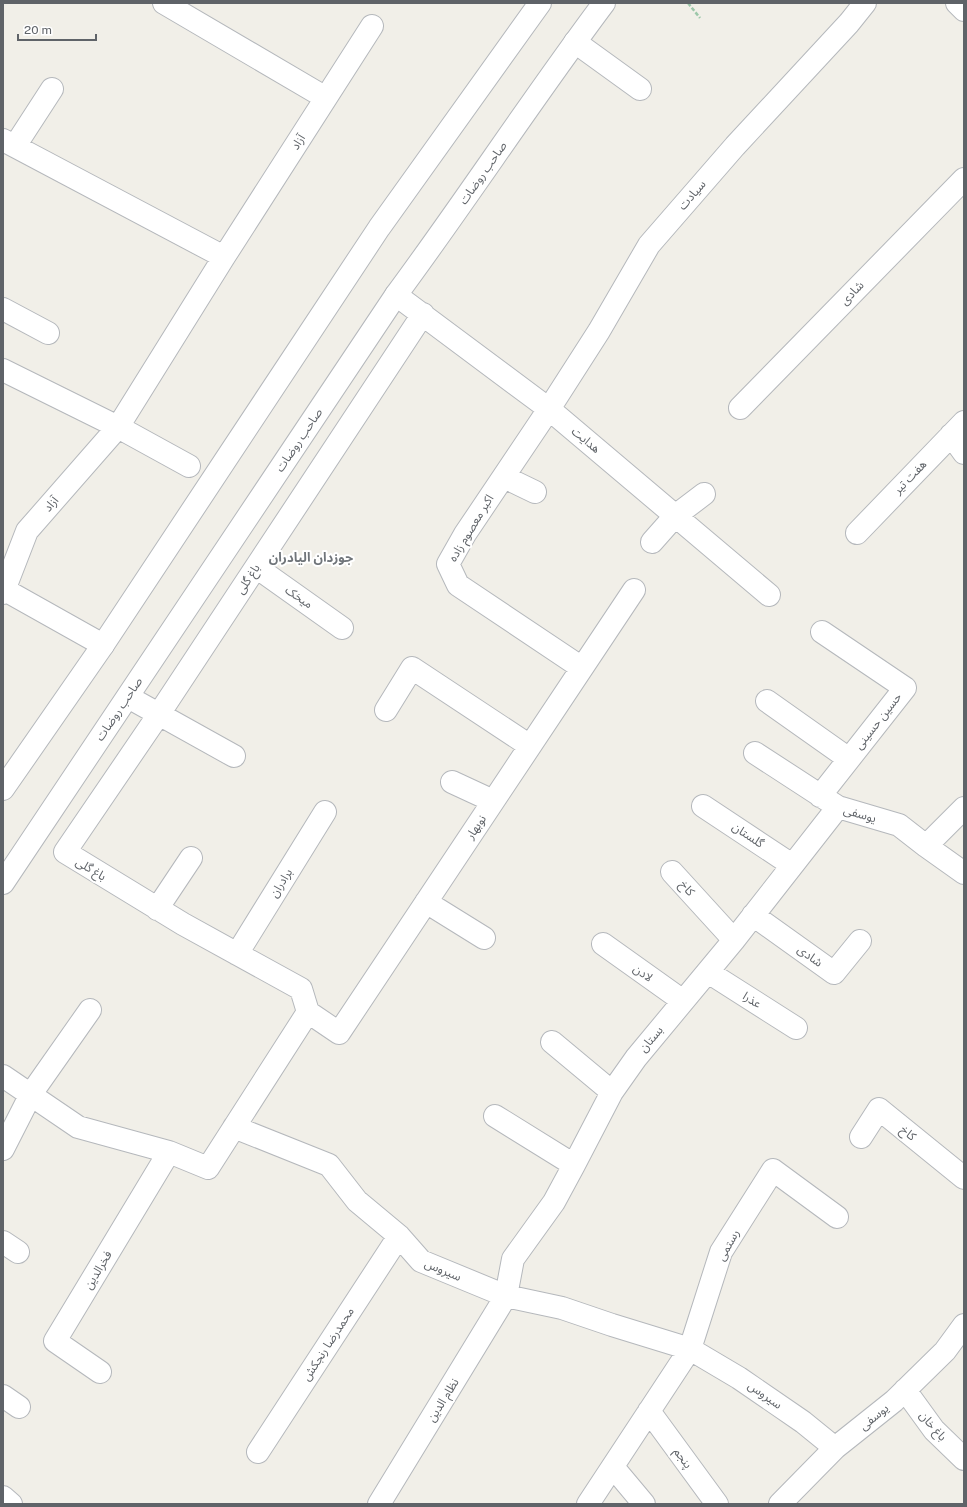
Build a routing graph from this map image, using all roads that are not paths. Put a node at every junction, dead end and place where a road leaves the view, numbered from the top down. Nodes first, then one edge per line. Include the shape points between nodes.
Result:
1 (164, 3) edge
2 (540, 3) edge
3 (604, 3) edge
4 (865, 3) edge
5 (957, 3) edge
6 (964, 10) edge
7 (372, 26) dead end
8 (575, 42) junction
9 (52, 89) dead end
10 (640, 89) dead end
11 (326, 98) junction
12 (9, 143) edge
13 (964, 179) edge
14 (224, 257) junction
15 (396, 295) junction
16 (3, 309) edge
17 (423, 314) junction
18 (48, 333) dead end
19 (3, 370) edge
20 (740, 408) dead end
21 (549, 409) junction
22 (118, 427) junction
23 (958, 428) edge
24 (964, 453) edge
25 (189, 466) dead end
26 (504, 476) junction
27 (534, 492) dead end
28 (704, 494) dead end
29 (675, 516) junction
30 (856, 532) dead end
31 (652, 542) dead end
32 (256, 567) junction
33 (634, 590) dead end
34 (4, 592) edge
35 (769, 595) dead end
36 (342, 628) dead end
37 (822, 632) dead end
38 (103, 645) junction
39 (582, 668) junction
40 (128, 697) junction
41 (767, 701) dead end
42 (386, 710) dead end
43 (159, 714) junction
44 (530, 746) junction
45 (755, 753) dead end
46 (234, 756) dead end
47 (849, 759) junction
48 (452, 782) dead end
49 (3, 789) edge
50 (493, 801) junction
51 (829, 801) junction
52 (703, 806) dead end
53 (964, 808) edge
54 (325, 812) dead end
55 (926, 846) junction
56 (191, 858) dead end
57 (792, 865) junction
58 (672, 872) dead end
59 (964, 873) edge
60 (3, 883) edge
61 (426, 902) junction
62 (157, 909) junction
63 (753, 915) junction
64 (484, 938) dead end
65 (734, 940) junction
66 (860, 941) dead end
67 (603, 944) dead end
68 (237, 954) junction
69 (708, 972) junction
70 (683, 1001) junction
71 (90, 1010) dead end
72 (308, 1012) junction
73 (796, 1028) dead end
74 (552, 1042) dead end
75 (3, 1076) edge
76 (612, 1092) junction
77 (31, 1094) junction
78 (495, 1116) dead end
79 (234, 1127) junction
80 (861, 1137) dead end
81 (3, 1149) edge
82 (169, 1152) junction
83 (574, 1165) junction
84 (964, 1178) edge
85 (837, 1217) dead end
86 (399, 1236) junction
87 (506, 1296) junction
88 (964, 1325) edge
89 (690, 1349) junction
90 (100, 1372) dead end
91 (904, 1390) junction
92 (649, 1411) junction
93 (835, 1448) junction
94 (258, 1452) dead end
95 (964, 1459) edge
96 (613, 1466) junction
97 (3, 1497) edge
98 (11, 1504) edge
99 (379, 1504) edge
100 (588, 1504) edge
101 (644, 1504) edge
102 (717, 1504) edge
103 (780, 1504) edge

1 - 11 street
2 - 38 street via 379,228
3 - 8 street, صاحب روضات
4 - 21 street, سیادت via 648,245
5 - 6 street
7 - 11 street, آزاد
8 - 10 street
8 - 15 street, صاحب روضات
9 - 12 street
11 - 14 street, آزاد
12 - 14 street
13 - 20 street, شادی
14 - 22 street, آزاد
15 - 17 street, هدایت
15 - 40 street, صاحب روضات
16 - 18 street
17 - 21 street, هدایت
17 - 32 street, باغ گلی
19 - 22 street
21 - 26 street, اکبر معصوم زاده
21 - 29 street, هدایت
22 - 25 street
22 - 34 street, آزاد via 27,531
23 - 24 street
23 - 30 street, هفت تیر
26 - 27 street
26 - 39 street, اکبر معصوم زاده via 448,564 458,585
28 - 29 street
29 - 31 street
29 - 35 street, هدایت
32 - 36 street, میخک
32 - 43 street, باغ گلی
33 - 39 street, نوبهار
34 - 38 street
37 - 47 street, حسین حسینی via 904,688
38 - 49 street
39 - 44 street, نوبهار
40 - 43 street
40 - 60 street, صاحب روضات
41 - 47 street
42 - 44 street via 412,668
43 - 46 street
43 - 62 street, باغ گلی via 65,852
44 - 50 street, نوبهار
45 - 51 street, یوسفی
47 - 51 street, حسین حسینی
48 - 50 street
50 - 61 street, نوبهار
51 - 55 street, یوسفی via 900,825
51 - 57 street, بستان
52 - 57 street, گلستان
53 - 55 street
54 - 68 street, برادران
55 - 59 street, یوسفی
56 - 62 street
57 - 63 street, بستان
58 - 65 street, کاخ
61 - 64 street
61 - 72 street, نوبهار via 339,1033
62 - 68 street, باغ گلی
63 - 65 street, بستان
63 - 66 street, شادی via 834,973
65 - 69 street, بستان
67 - 70 street, لادن
68 - 72 street, باغ گلی via 301,989
69 - 70 street, بستان
69 - 73 street, عذرا
70 - 76 street, بستان
71 - 77 street
72 - 79 street
74 - 76 street
75 - 77 street
76 - 83 street, بستان
77 - 81 street
77 - 82 street via 78,1127
78 - 83 street
79 - 82 street via 208,1168
79 - 86 street, سیروس via 329,1165 357,1201
80 - 84 street, کاخ via 879,1109
82 - 90 street, فخرالدین via 55,1341
83 - 87 street, بستان via 554,1202 513,1259
85 - 89 street, رستمی via 773,1170 721,1252
86 - 87 street, سیروس via 421,1261
86 - 94 street, محمدرضا رنجکش
87 - 89 street, سیروس via 562,1308
87 - 99 street, نظام الدین
88 - 91 street, یوسفی via 945,1351
89 - 92 street
89 - 93 street, سیروس via 739,1378 803,1422
91 - 93 street, یوسفی
91 - 95 street, باغ خان via 934,1430
92 - 96 street
92 - 102 street, پنجم
93 - 103 street, یوسفی
96 - 100 street
96 - 101 street
97 - 98 street

